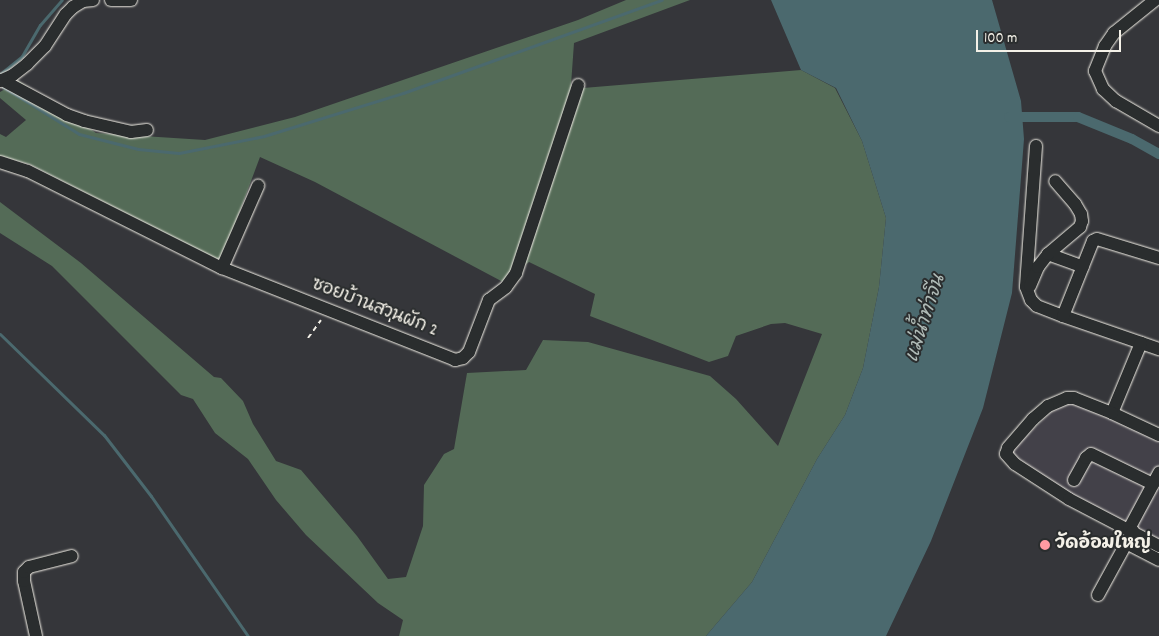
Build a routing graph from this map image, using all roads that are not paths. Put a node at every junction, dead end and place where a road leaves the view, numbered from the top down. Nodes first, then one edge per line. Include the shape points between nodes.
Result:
1 (93, 0) edge
2 (111, 0) edge
3 (131, 0) edge
4 (1155, 0) edge
5 (1, 80) edge
6 (578, 85) dead end
7 (1159, 126) edge
8 (147, 130) dead end
9 (1036, 146) dead end
10 (0, 162) edge
11 (1054, 181) dead end
12 (258, 186) dead end
13 (1048, 254) junction
14 (1159, 258) edge
15 (1082, 267) junction
16 (222, 268) junction
17 (1028, 293) junction
18 (1063, 316) junction
19 (1141, 343) junction
20 (1159, 349) edge
21 (1112, 413) junction
22 (1159, 435) edge
23 (1156, 479) edge
24 (1074, 480) dead end
25 (1131, 530) junction
26 (1126, 543) junction
27 (1159, 546) edge
28 (72, 556) dead end
29 (1159, 560) edge
30 (1098, 595) dead end
31 (36, 636) edge

1 - 5 street via 83,1 66,14 45,46 27,64
2 - 3 street
4 - 7 street via 1114,33 1095,71 1103,89 1116,101
5 - 8 street via 84,121 131,132
6 - 16 street, ซอยบ้านสวนผัก 2 via 516,273 506,287 489,300 474,341 463,358 455,360
9 - 17 street
10 - 16 street, ซอยบ้านสวนผัก 2 via 28,171
11 - 13 street via 1075,204 1082,221 1080,227
12 - 16 street
13 - 15 street
13 - 17 street via 1034,275
14 - 15 street via 1097,239
15 - 18 street
17 - 18 street via 1038,306
18 - 19 street
19 - 20 street
19 - 21 street
21 - 22 street
21 - 25 street via 1067,398 1048,406 1033,419 1006,454 1015,464 1069,499
23 - 24 street via 1091,454
23 - 25 street
25 - 26 street
25 - 27 street
26 - 29 street
26 - 30 street
28 - 31 street via 29,567 24,572

